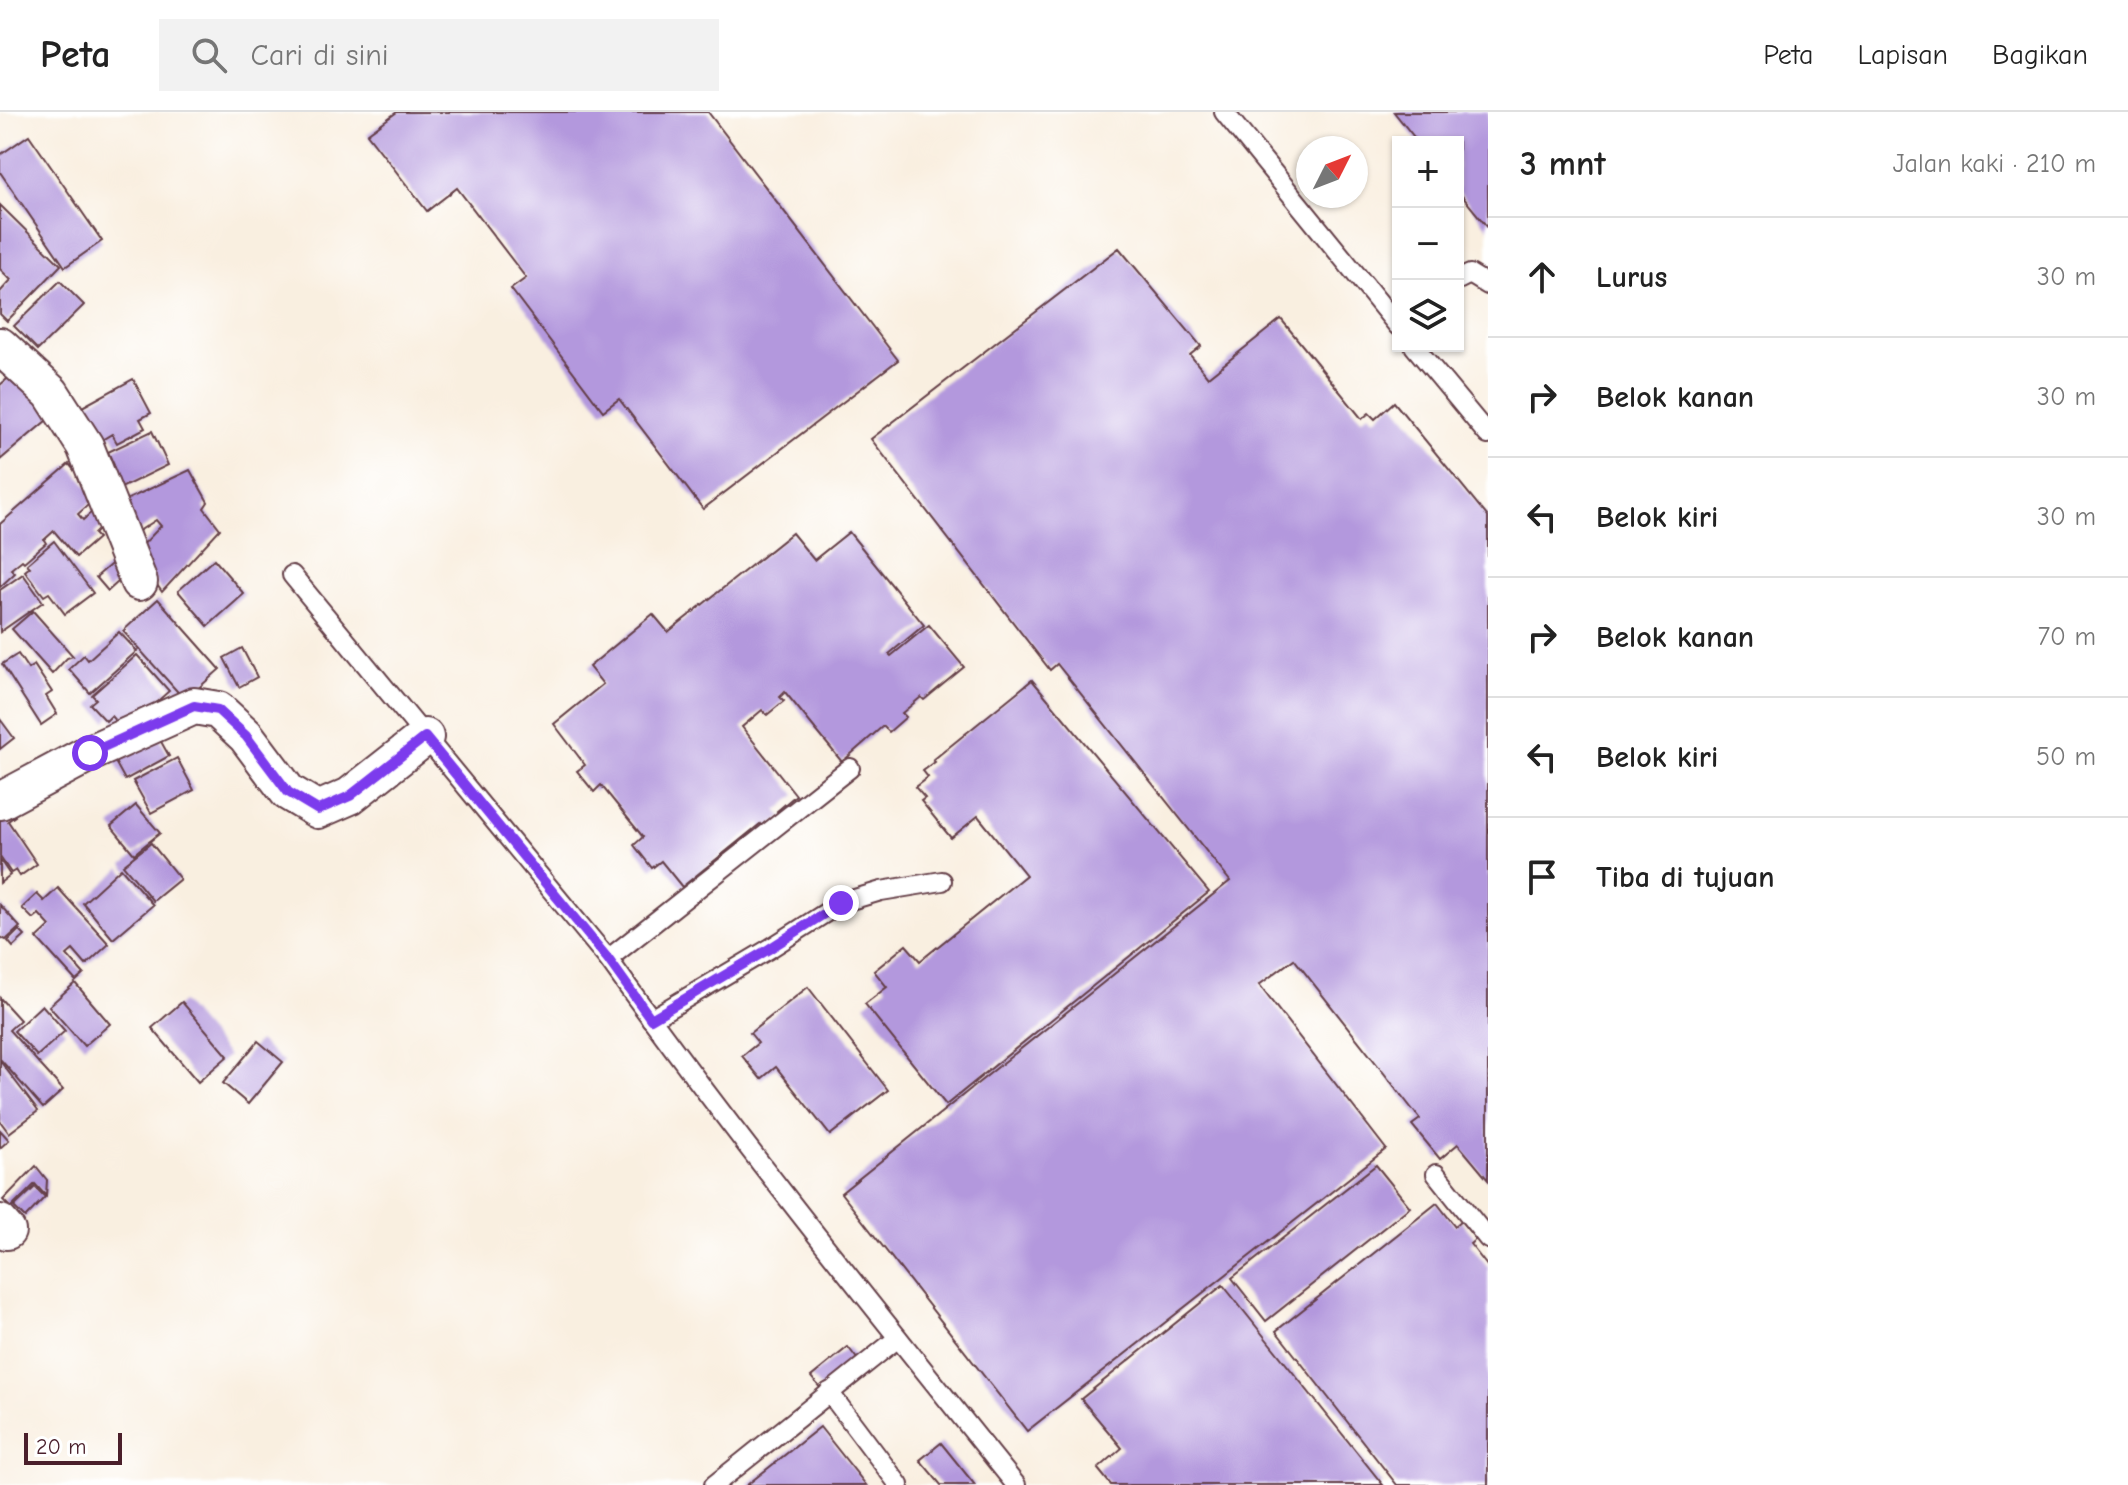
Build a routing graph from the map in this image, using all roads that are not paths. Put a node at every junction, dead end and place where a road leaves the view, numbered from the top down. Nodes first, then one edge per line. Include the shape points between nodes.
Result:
1 (1224, 112) edge
2 (1464, 277) edge
3 (1488, 285) edge
4 (1392, 319) edge
5 (0, 346) edge
6 (1419, 352) edge
7 (1488, 435) edge
8 (292, 575) dead end
9 (139, 582) dead end
10 (425, 737) junction
11 (850, 768) dead end
12 (0, 801) edge
13 (942, 881) dead end
14 (608, 959) junction
15 (651, 1019) junction
16 (1436, 1174) dead end
17 (1488, 1239) edge
18 (898, 1338) junction
19 (829, 1392) junction
20 (714, 1485) edge
21 (899, 1485) edge
22 (1016, 1485) edge

1 - 4 lane
2 - 3 lane via 1470,274
5 - 9 street via 51,393 85,446
6 - 7 lane
8 - 10 lane
10 - 12 street via 350,796 318,810 288,792 246,736 218,710 194,706
10 - 14 lane
11 - 14 lane
13 - 15 lane via 841,903
14 - 15 lane
15 - 18 lane
16 - 17 lane
18 - 19 lane
18 - 22 lane
19 - 20 lane
19 - 21 lane

